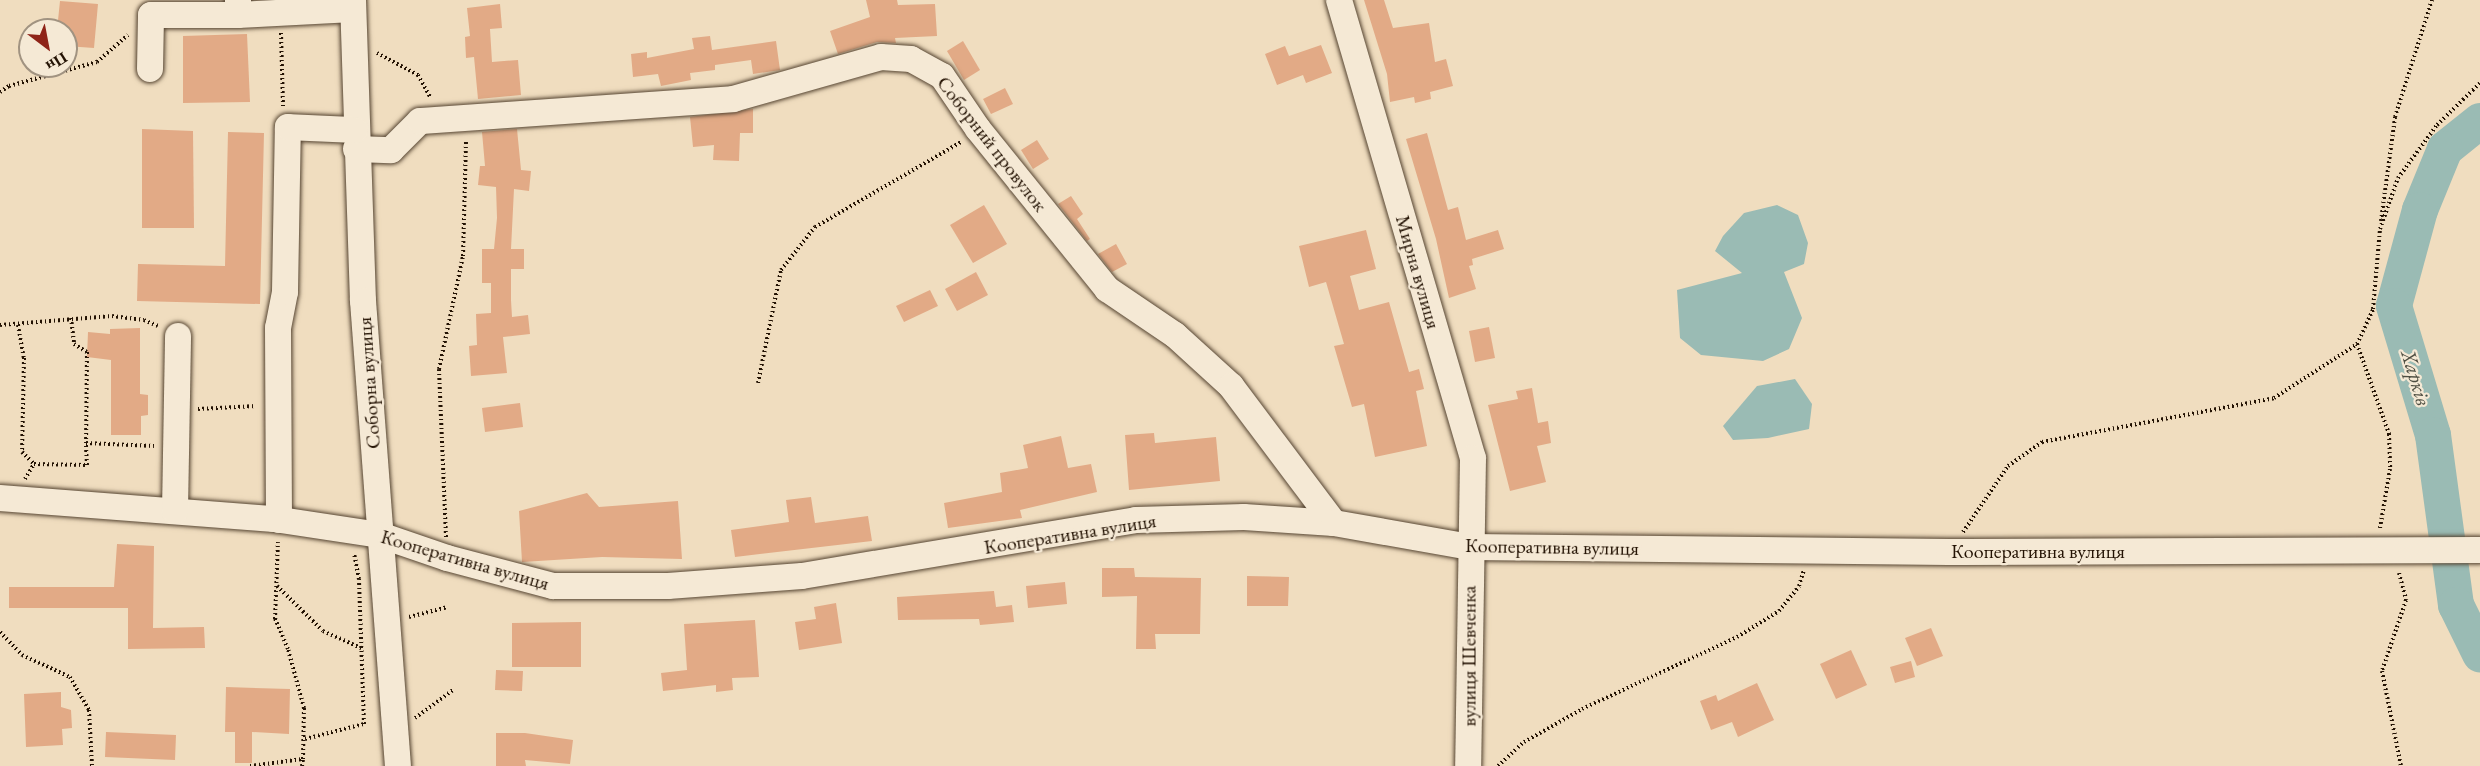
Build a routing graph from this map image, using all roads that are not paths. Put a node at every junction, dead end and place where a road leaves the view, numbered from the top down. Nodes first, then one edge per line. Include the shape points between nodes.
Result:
1 (1339, 0) edge
2 (353, 5) edge
3 (238, 8) edge
4 (150, 69) dead end
5 (355, 140) junction
6 (178, 336) road end
7 (0, 498) edge
8 (175, 511) junction
9 (279, 520) junction
10 (1334, 523) junction
11 (380, 535) junction
12 (1470, 547) junction
13 (2480, 550) edge
14 (398, 766) edge
15 (1468, 766) edge

1 - 12 street, Мирна вулиця via 1473,458
2 - 3 street via 280,14
2 - 5 street, Соборна вулиця
3 - 4 street via 151,15
5 - 9 street, Соборний провулок via 288,127 285,292 278,328
5 - 10 street, Соборний провулок via 392,150 420,121 733,99 881,57 911,59 942,76 979,131 1107,288 1175,335 1231,386
5 - 11 street, Соборна вулиця
6 - 8 street
7 - 8 street, Кооперативна вулиця
8 - 9 street, Кооперативна вулиця
9 - 11 street, Кооперативна вулиця
10 - 11 street, Кооперативна вулиця via 1244,517 1136,520 802,576 668,586 553,586 447,558
10 - 12 street, Кооперативна вулиця
11 - 14 street, Соборна вулиця
12 - 13 street, Кооперативна вулиця via 1949,552
12 - 15 street, вулиця Шевченка

